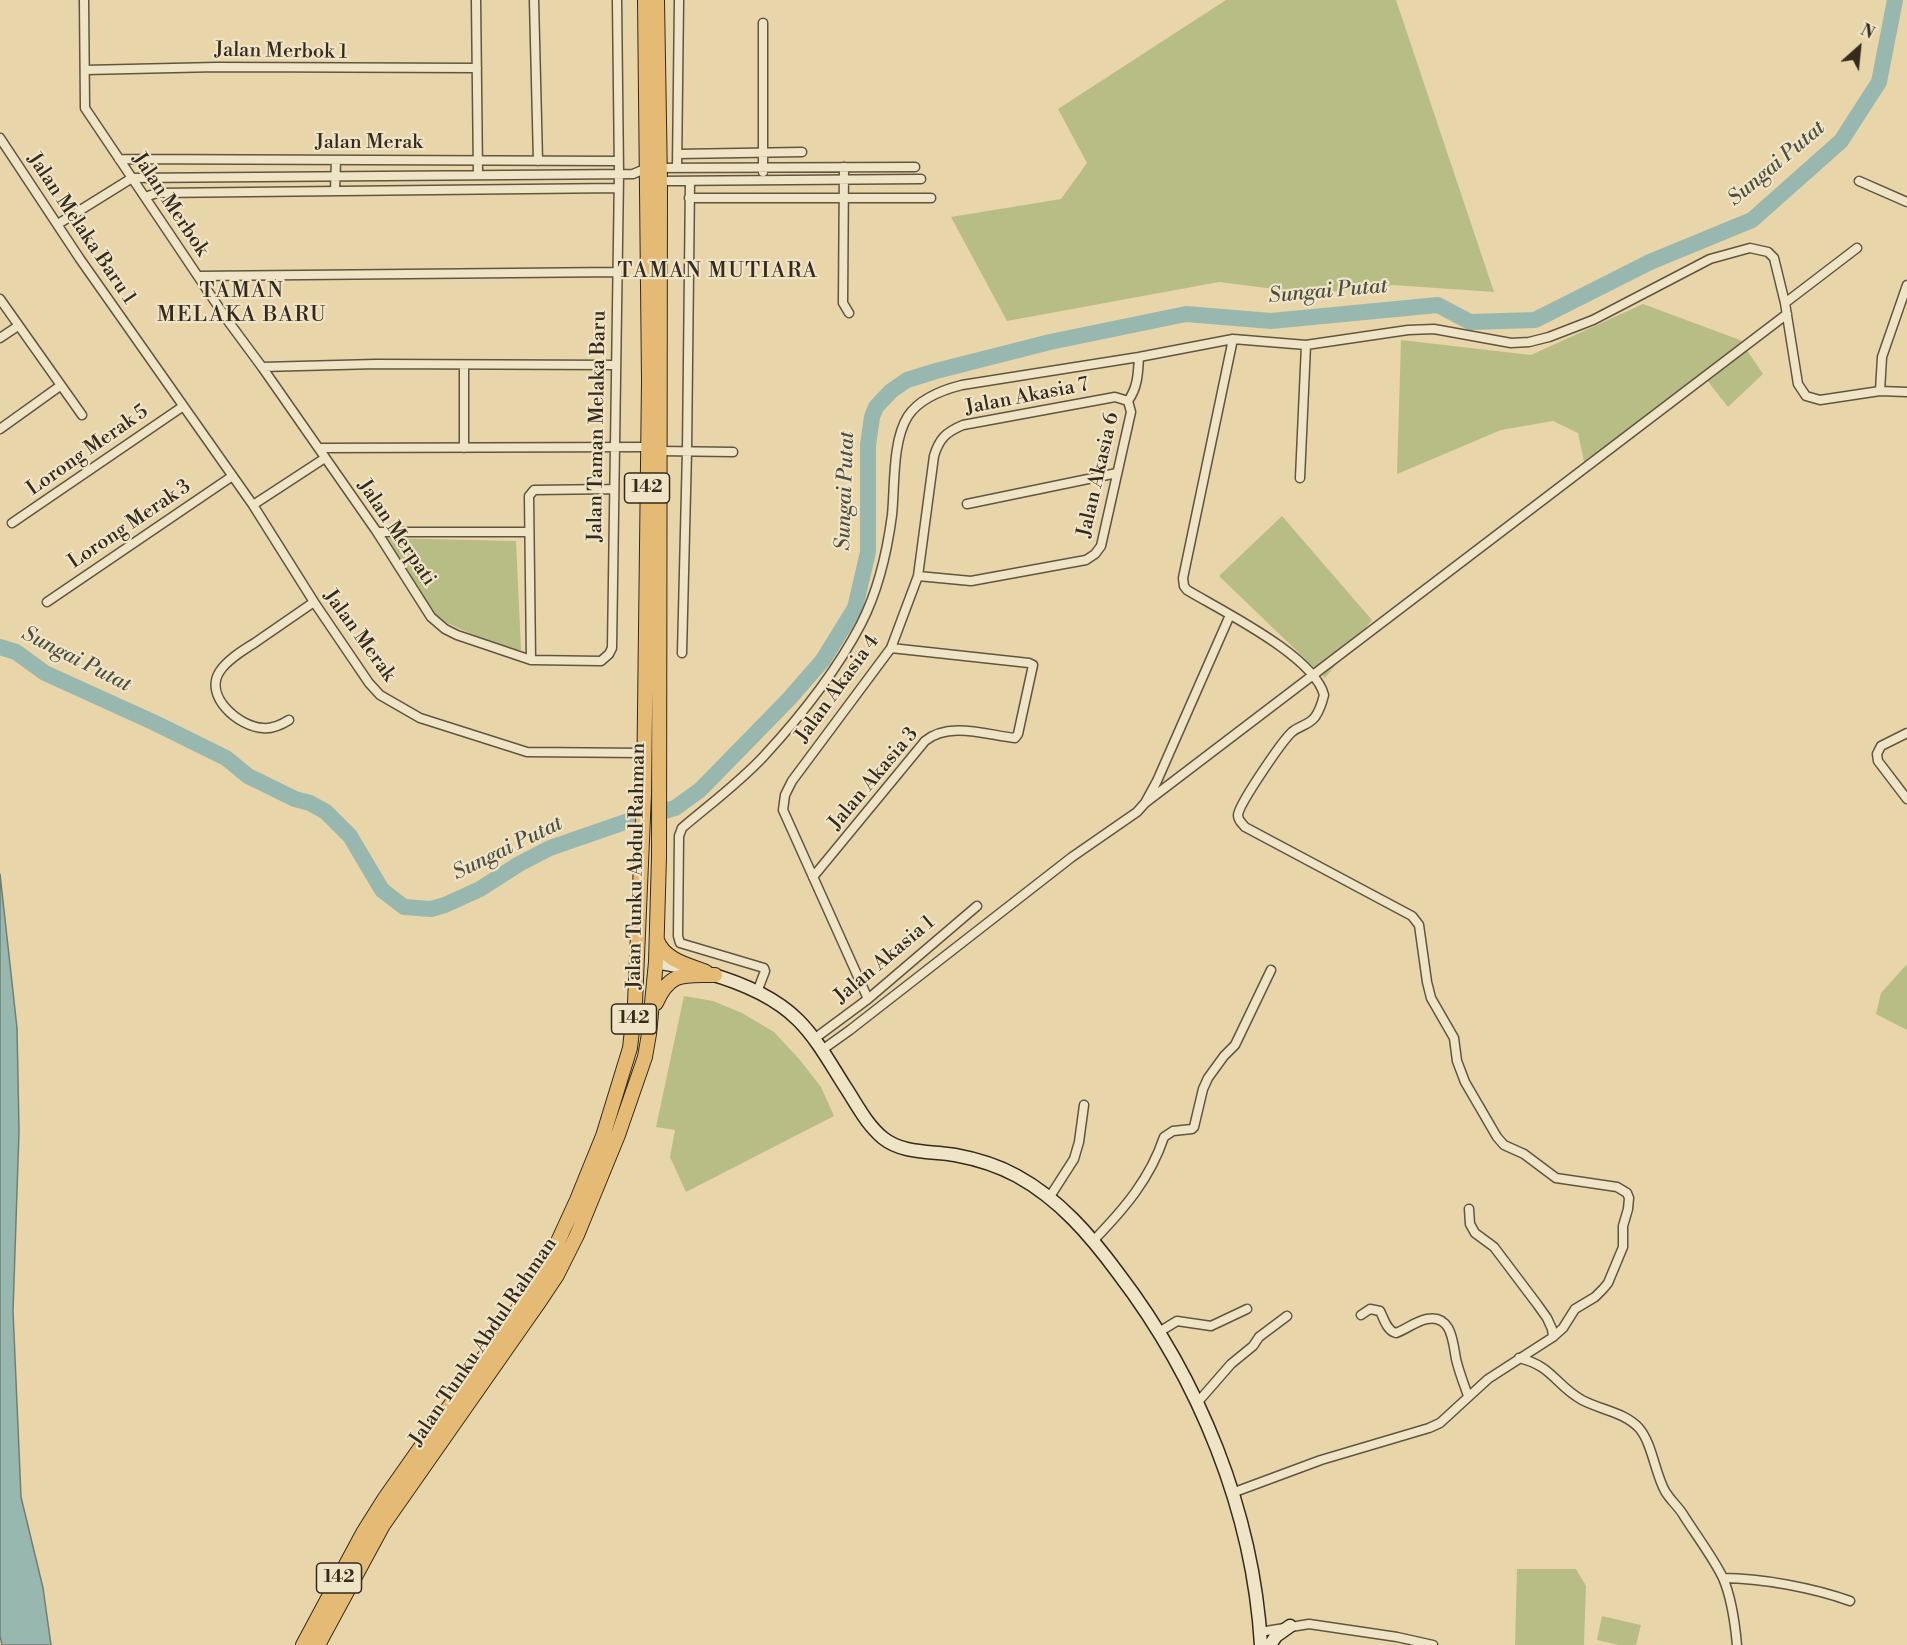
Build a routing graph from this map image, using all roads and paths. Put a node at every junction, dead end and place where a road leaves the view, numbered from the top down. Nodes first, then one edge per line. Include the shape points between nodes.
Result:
1 (84, 0) edge
2 (476, 0) edge
3 (534, 0) edge
4 (617, 0) edge
5 (645, 0) edge
6 (657, 0) edge
7 (680, 0) edge
8 (763, 23) dead end
9 (477, 68) junction
10 (85, 70) junction
11 (0, 138) edge
12 (763, 152) junction
13 (802, 152) dead end
14 (677, 154) junction
15 (119, 159) junction
16 (336, 160) junction
17 (478, 160) junction
18 (538, 160) junction
19 (618, 161) junction
20 (844, 167) junction
21 (915, 167) dead end
22 (677, 168) junction
23 (763, 168) junction
24 (478, 174) junction
25 (619, 174) junction
26 (335, 175) junction
27 (416, 175) junction
28 (653, 175) junction
29 (132, 178) junction
30 (921, 179) dead end
31 (763, 180) junction
32 (844, 180) junction
33 (690, 181) junction
34 (1859, 182) dead end
35 (618, 188) junction
36 (416, 190) junction
37 (335, 191) junction
38 (145, 196) junction
39 (689, 198) junction
40 (844, 198) junction
41 (931, 198) dead end
42 (1907, 202) edge
43 (58, 224) junction
44 (1857, 248) dead end
45 (617, 272) junction
46 (198, 276) junction
47 (1907, 285) edge
48 (0, 299) edge
49 (1785, 303) junction
50 (849, 313) dead end
51 (1787, 314) junction
52 (228, 321) joint
53 (18, 326) junction
54 (0, 338) edge
55 (1233, 339) junction
56 (1306, 345) junction
57 (1139, 357) junction
58 (464, 365) junction
59 (616, 365) junction
60 (262, 367) junction
61 (156, 368) joint
62 (60, 386) junction
63 (1880, 391) junction
64 (1907, 392) edge
65 (1128, 401) junction
66 (182, 407) junction
67 (82, 415) dead end
68 (0, 429) edge
69 (938, 443) joint
70 (615, 446) junction
71 (319, 448) junction
72 (464, 448) junction
73 (654, 449) junction
74 (687, 452) junction
75 (733, 452) dead end
76 (325, 458) junction
77 (1117, 473) junction
78 (231, 477) junction
79 (1300, 478) dead end
80 (614, 489) junction
81 (967, 504) dead end
82 (253, 505) junction
83 (12, 523) dead end
84 (377, 532) junction
85 (528, 532) junction
86 (918, 576) junction
87 (47, 602) dead end
88 (314, 602) junction
89 (1230, 615) junction
90 (891, 648) junction
91 (682, 653) dead end
92 (531, 660) junction
93 (601, 660) joint
94 (1314, 674) junction
95 (289, 720) dead end
96 (1907, 733) edge
97 (644, 753) junction
98 (1907, 799) edge
99 (1145, 803) junction
100 (642, 857) junction
101 (659, 857) junction
102 (679, 860) junction
103 (813, 878) junction
104 (977, 906) dead end
105 (657, 940) junction
106 (656, 962) junction
107 (1271, 970) dead end
108 (716, 975) junction
109 (758, 992) junction
110 (868, 999) junction
111 (649, 1034) junction
112 (818, 1045) junction
113 (628, 1057) junction
114 (1084, 1106) dead end
115 (1049, 1198) junction
116 (1469, 1209) dead end
117 (1094, 1240) junction
118 (1247, 1309) dead end
119 (1361, 1315) dead end
120 (1287, 1316) dead end
121 (1158, 1332) junction
122 (1553, 1337) junction
123 (1519, 1358) junction
124 (1468, 1396) junction
125 (1197, 1403) junction
126 (1232, 1493) junction
127 (1723, 1578) junction
128 (1850, 1602) dead end
129 (1290, 1626) junction
130 (1260, 1632) junction
131 (303, 1645) edge
132 (318, 1645) edge
133 (1261, 1645) edge
134 (1270, 1645) edge
135 (1433, 1645) edge
136 (1737, 1645) edge

1 - 10 street
2 - 9 street
3 - 18 street
4 - 19 street, Jalan Taman Melaka Baru
5 - 28 main road, Jalan Tunku Abdul Rahman / 142
6 - 28 main road, Jalan Tunku Abdul Rahman / 142
7 - 14 street
8 - 12 street
9 - 10 street, Jalan Merbok 1
9 - 17 street
10 - 15 street, Jalan Merbok via 85,108
11 - 43 street, Jalan Melaka Baru 1
12 - 13 street
12 - 14 street
12 - 23 street
14 - 22 street
15 - 16 street, Jalan Merak
15 - 29 street, Jalan Merbok
16 - 17 street, Jalan Merak
16 - 26 street
17 - 18 street, Jalan Merak
17 - 24 street
18 - 19 street, Jalan Merak
19 - 25 street, Jalan Taman Melaka Baru
20 - 21 street
20 - 23 street
20 - 32 street
22 - 23 street
22 - 28 street
23 - 31 street
24 - 25 street, Jalan Merak
24 - 27 street, Jalan Merak
25 - 28 street, Jalan Merak
25 - 35 street, Jalan Taman Melaka Baru
26 - 27 street, Jalan Merak
26 - 29 street, Jalan Merak
26 - 37 street
27 - 36 street
28 - 33 street
28 - 73 main road, Jalan Tunku Abdul Rahman / 142
29 - 38 street, Jalan Merbok
29 - 43 street
30 - 32 street
31 - 32 street
31 - 33 street
32 - 40 street
33 - 39 street
34 - 42 street
35 - 36 street
35 - 45 street, Jalan Taman Melaka Baru
36 - 37 street
37 - 38 street
38 - 46 street, Jalan Merbok
39 - 40 street
39 - 74 street
40 - 41 street
40 - 50 street via 843,303
43 - 61 street, Jalan Melaka Baru 1
44 - 49 street
45 - 46 street
45 - 59 street, Jalan Taman Melaka Baru
46 - 52 street, Jalan Merbok
47 - 63 street via 1882,357
48 - 53 street
49 - 51 street
49 - 56 street via 1774,258 1768,252 1750,248 1710,259 1593,320 1529,342 1511,343 1434,329
51 - 63 street via 1798,384 1806,396 1820,400
51 - 94 street
52 - 60 street, Jalan Merpati
53 - 54 street
53 - 62 street
55 - 56 street
55 - 57 street
55 - 89 street via 1183,578 1187,590
56 - 79 street
57 - 65 street, Jalan Akasia 6 via 1138,378
57 - 102 street via 962,385 928,398 914,409 899,436 886,555 861,624 824,684 763,757 682,828
58 - 59 street
58 - 60 street
58 - 72 street
59 - 70 street, Jalan Taman Melaka Baru
60 - 71 street, Jalan Merpati
61 - 66 street, Jalan Merak
62 - 67 street
62 - 68 street
63 - 64 street
65 - 69 street, Jalan Akasia 7 via 1115,397 963,425 948,431
65 - 77 street, Jalan Akasia 6 via 1131,412
66 - 78 street, Jalan Merak
66 - 83 street, Lorong Merak 5
69 - 86 street, Jalan Akasia 4
70 - 72 street
70 - 73 street
70 - 80 street, Jalan Taman Melaka Baru
71 - 72 street
71 - 76 street, Jalan Merpati
73 - 74 street
73 - 97 main road, Jalan Tunku Abdul Rahman / 142
73 - 101 main road, Jalan Tunku Abdul Rahman / 142
74 - 75 street
74 - 91 street
76 - 82 street
76 - 84 street, Jalan Merpati
77 - 81 street
77 - 86 street, Jalan Akasia 6 via 1101,546 1086,560 971,581
78 - 82 street, Jalan Merak
78 - 87 street, Lorong Merak 3
80 - 85 street via 534,490 529,496
80 - 93 street, Jalan Taman Melaka Baru via 612,648
82 - 88 street, Jalan Merak
84 - 85 street
84 - 92 street, Jalan Merpati via 437,623 457,635
85 - 92 street
86 - 90 street, Jalan Akasia 4
88 - 95 street via 242,652 218,673 216,680 219,702 255,728 265,729
88 - 97 street, Jalan Merak via 369,683 405,711 527,753
89 - 94 street
89 - 99 street
90 - 103 street, Jalan Akasia 4 via 785,795 783,810
90 - 103 street, Jalan Akasia 3 via 1033,665 1017,737 944,730 933,734
92 - 93 street, Jalan Merpati
94 - 99 street
94 - 122 street via 1324,695 1318,711 1308,724 1286,739 1244,801 1239,820 1297,856 1412,916 1419,925 1431,998 1454,1038 1457,1061 1466,1082 1497,1137 1556,1178 1617,1187 1627,1193 1629,1209 1623,1226 1623,1247 1608,1283 1575,1309
96 - 98 street via 1881,746 1877,754 1878,761
97 - 100 main road, Jalan Tunku Abdul Rahman / 142
99 - 112 street via 1128,820 1072,857 850,1030
100 - 106 main road via 645,942
100 - 113 main road, Jalan Tunku Abdul Rahman / 142 via 635,1003
101 - 102 street
101 - 105 main road, Jalan Tunku Abdul Rahman / 142
102 - 109 street via 680,943 764,968
103 - 110 street
104 - 110 street, Jalan Akasia 1
105 - 106 main road, Jalan Tunku Abdul Rahman / 142
105 - 108 main road via 672,958
106 - 108 main road
106 - 111 main road, Jalan Tunku Abdul Rahman / 142
106 - 113 main road via 645,978 636,1038
107 - 117 street via 1235,1045 1208,1078 1194,1127 1164,1137 1136,1193
108 - 109 main road
108 - 111 main road via 688,975 668,982 656,1005
109 - 112 main road via 789,1011
110 - 112 street, Jalan Akasia 1
111 - 132 main road, Jalan Tunku Abdul Rahman / 142 via 618,1135 566,1259 383,1525
112 - 115 main road via 867,1120 887,1141 908,1149 977,1159 1018,1177
113 - 131 main road, Jalan Tunku Abdul Rahman / 142 via 603,1136 544,1272 385,1498
114 - 115 street via 1074,1160
115 - 117 main road
116 - 122 street via 1475,1233 1494,1247 1525,1288 1547,1318
117 - 121 main road
118 - 121 street via 1211,1326 1177,1321
119 - 124 street via 1370,1309 1380,1311 1388,1328 1396,1333 1427,1319 1445,1323
120 - 125 street via 1258,1337
121 - 125 main road
122 - 123 street
123 - 124 street
123 - 127 street via 1542,1366 1582,1400 1617,1413 1640,1430 1666,1492
124 - 126 street via 1440,1423 1429,1428 1321,1460
125 - 126 main road
126 - 130 main road via 1246,1547
127 - 128 street via 1823,1592
127 - 136 street
129 - 130 street
129 - 134 main road
129 - 135 street via 1309,1624
130 - 133 main road

